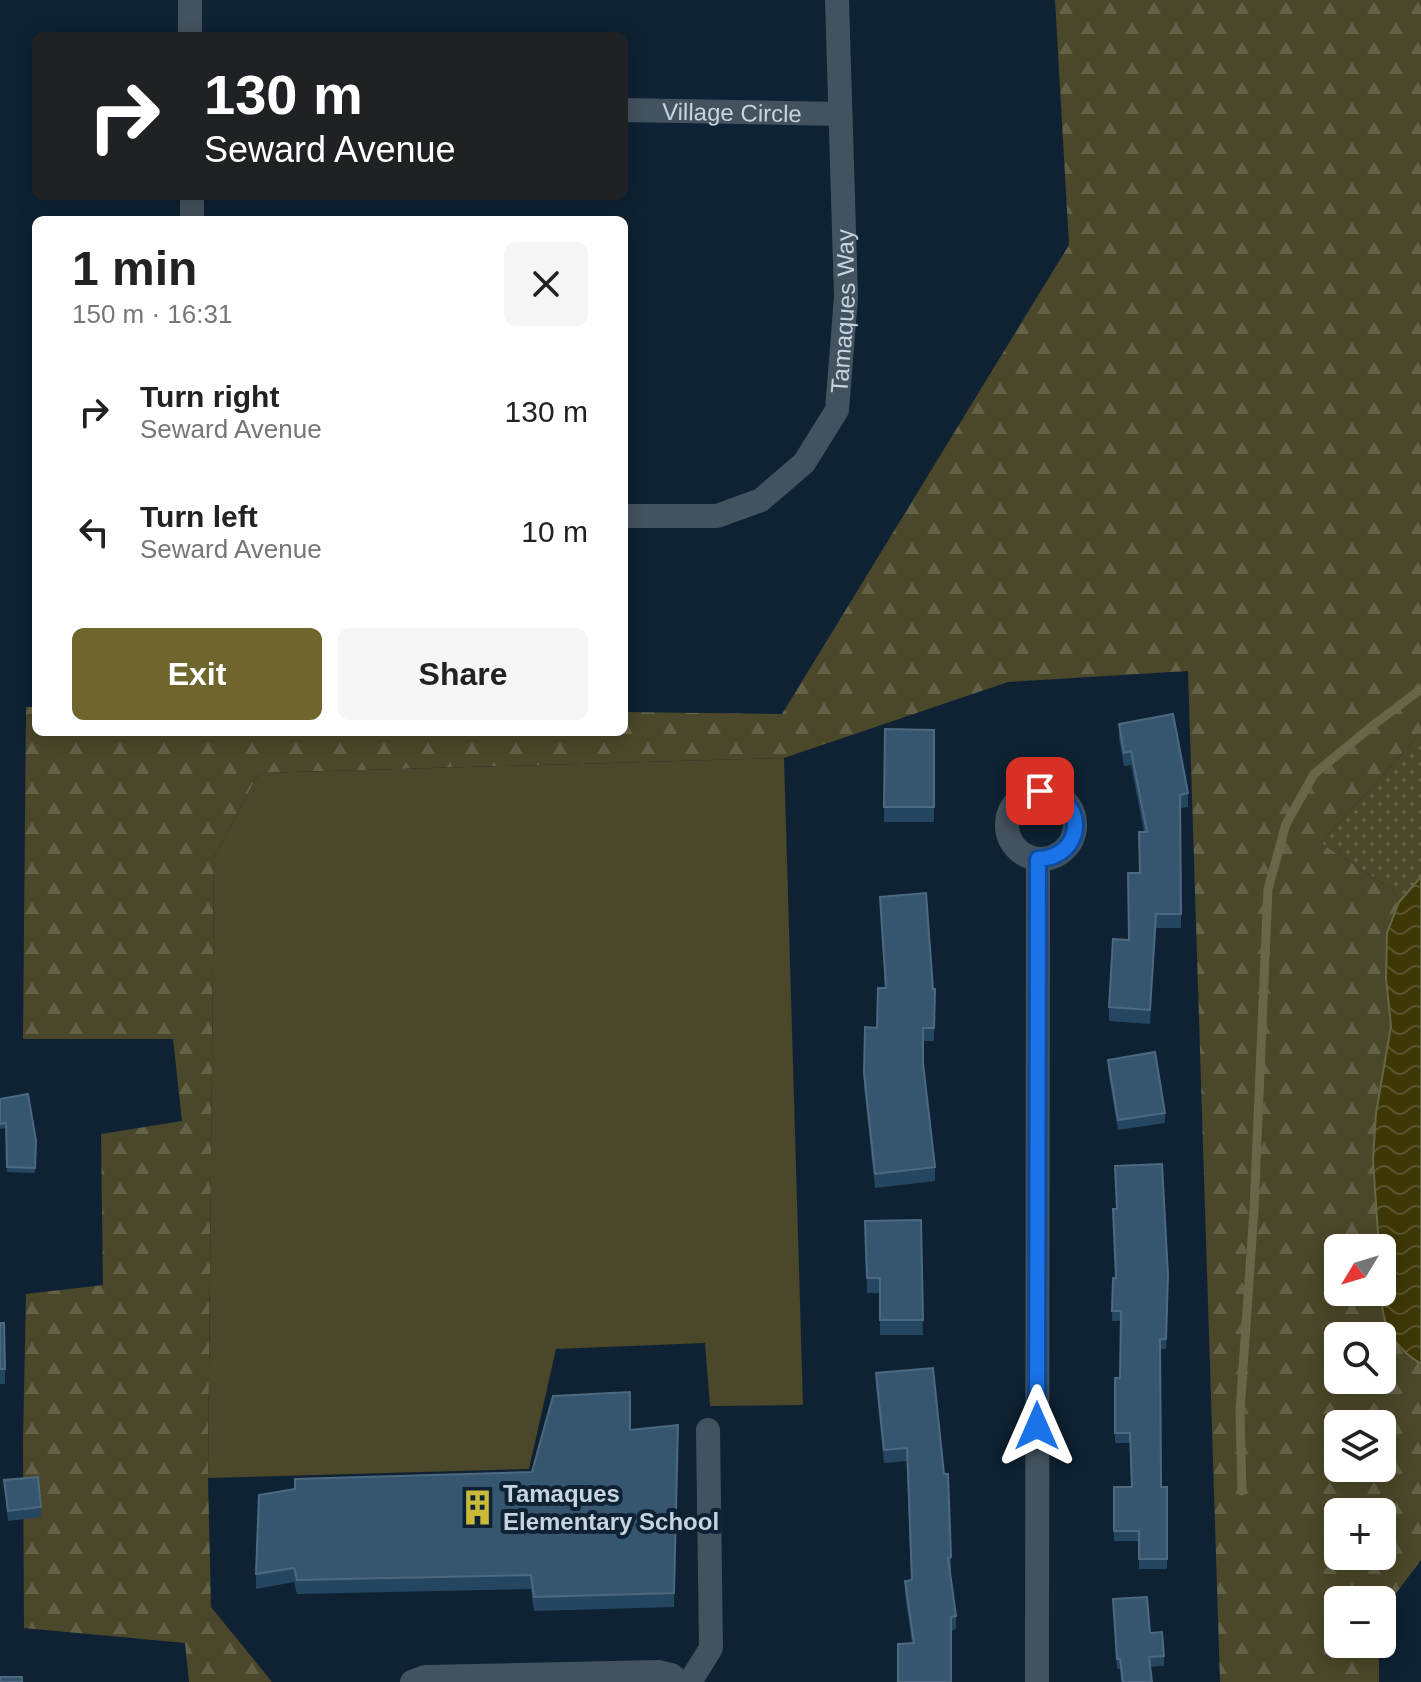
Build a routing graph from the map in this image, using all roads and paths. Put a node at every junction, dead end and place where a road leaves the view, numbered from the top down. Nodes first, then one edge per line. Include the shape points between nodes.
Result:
1 (190, 0) edge
2 (837, 0) edge
3 (190, 32) edge
4 (628, 110) edge
5 (840, 114) junction
6 (628, 516) edge
7 (1038, 859) dead end
8 (708, 1430) dead end
9 (412, 1682) edge
10 (680, 1682) edge
11 (690, 1682) edge
12 (1037, 1682) edge

1 - 3 street
2 - 5 street, Tamaques Way
4 - 5 street, Village Circle
5 - 6 street, Tamaques Way via 846,297 837,410 804,463 761,500 717,516
7 - 12 street
8 - 11 street via 711,1648
9 - 10 street via 425,1677 658,1672

